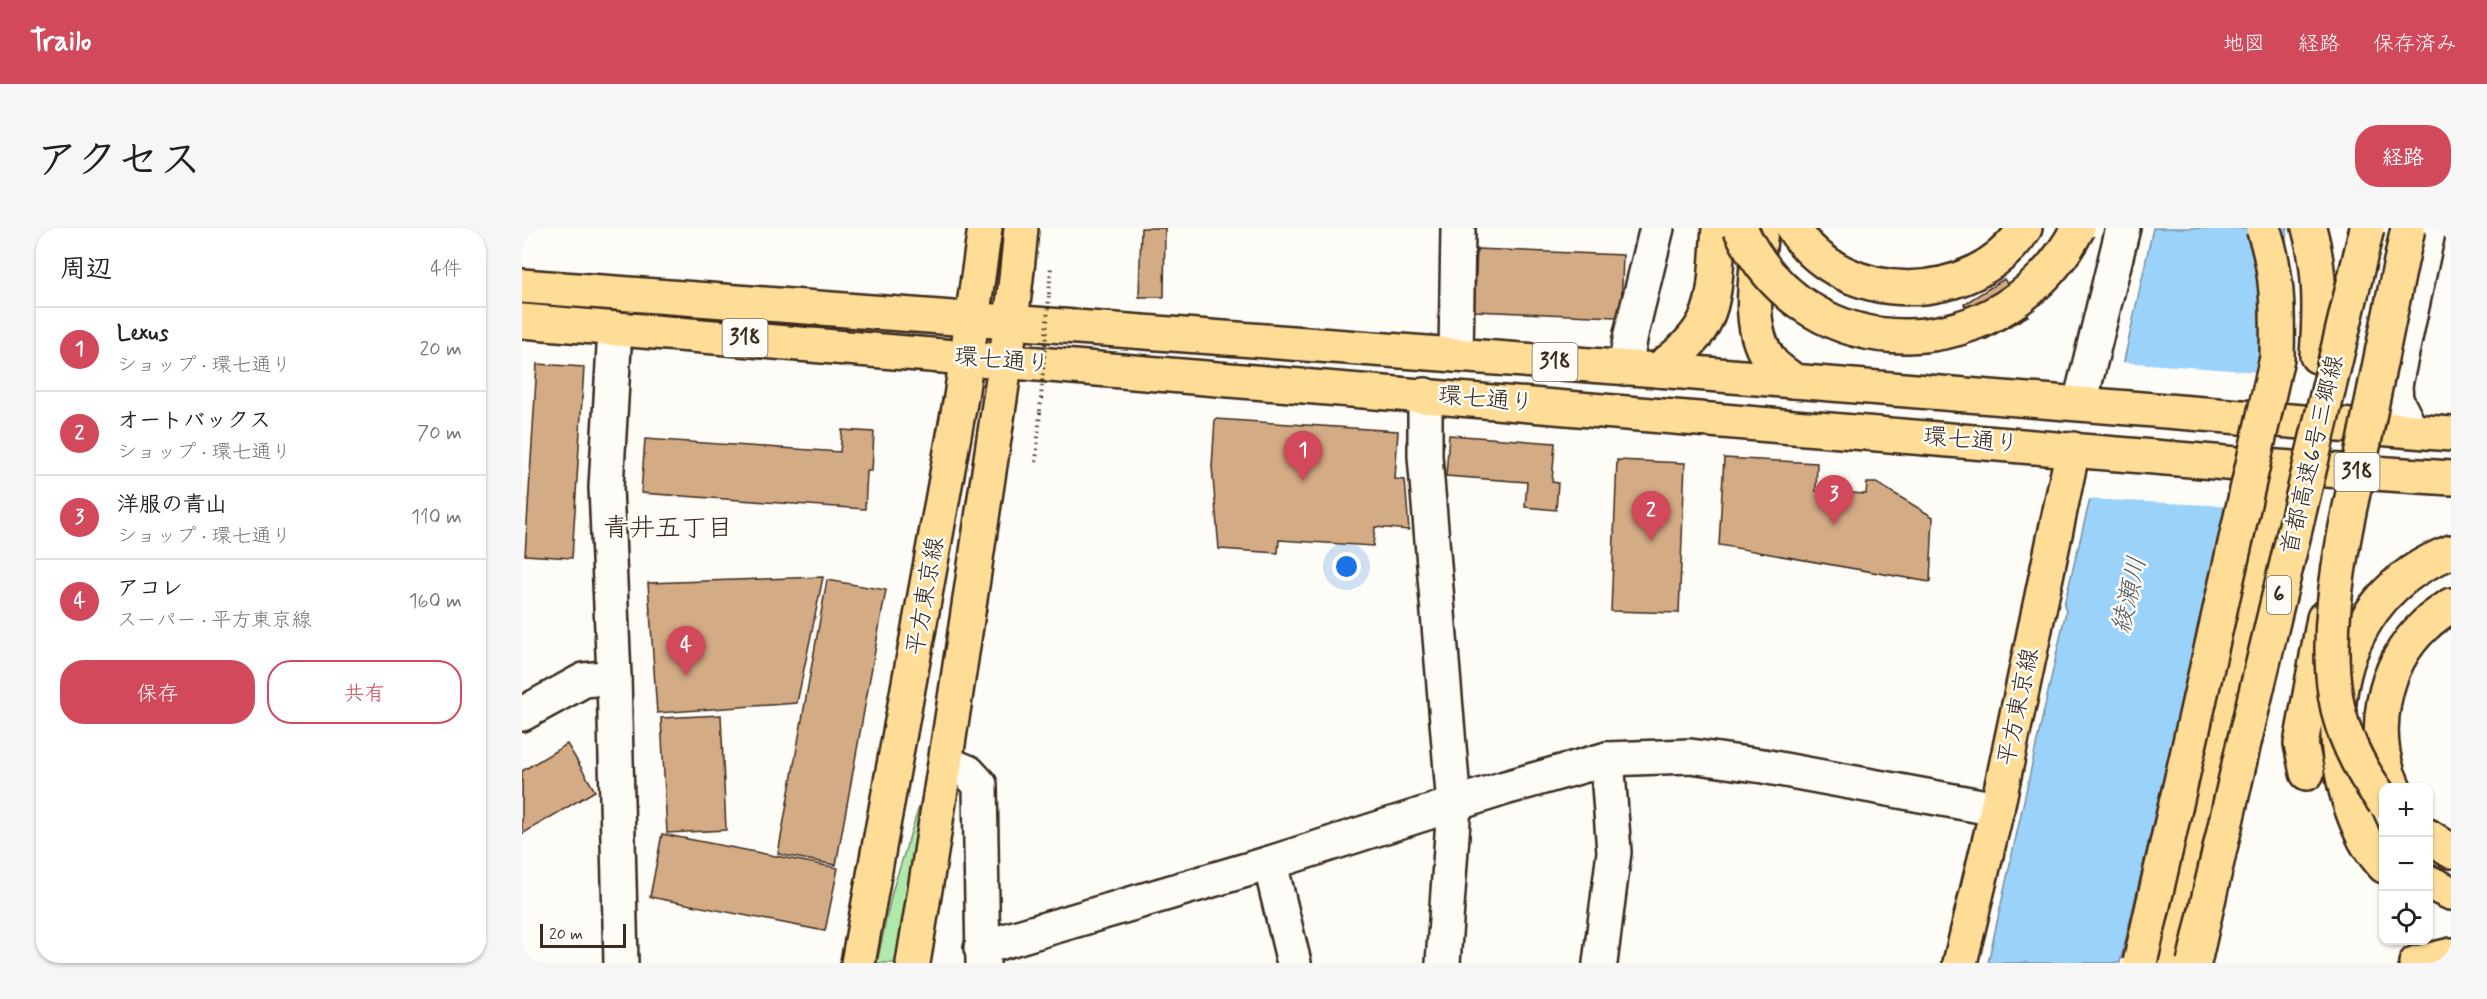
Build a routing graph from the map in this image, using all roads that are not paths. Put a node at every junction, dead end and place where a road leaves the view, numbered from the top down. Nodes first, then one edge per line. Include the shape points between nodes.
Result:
1 (985, 228) edge
2 (1021, 228) edge
3 (1458, 228) edge
4 (1657, 228) edge
5 (1719, 228) edge
6 (1740, 228) edge
7 (1761, 228) edge
8 (1793, 228) edge
9 (2025, 228) edge
10 (2078, 228) edge
11 (2123, 228) edge
12 (2263, 228) edge
13 (2308, 228) edge
14 (2367, 228) edge
15 (2378, 228) edge
16 (2393, 228) edge
17 (2408, 228) edge
18 (2429, 228) edge
19 (522, 286) edge
20 (522, 321) edge
21 (972, 321) junction
22 (1009, 323) junction
23 (615, 329) junction
24 (1456, 355) junction
25 (967, 358) junction
26 (1005, 362) junction
27 (1625, 368) junction
28 (1657, 370) junction
29 (1794, 381) junction
30 (1425, 395) junction
31 (2090, 404) junction
32 (2411, 430) junction
33 (2451, 434) edge
34 (2081, 450) junction
35 (2262, 466) junction
36 (2451, 478) edge
37 (2451, 552) edge
38 (2451, 605) edge
39 (2326, 606) junction
40 (614, 677) junction
41 (522, 714) edge
42 (1607, 759) junction
43 (946, 763) junction
44 (2307, 773) dead end
45 (2392, 783) edge
46 (2379, 795) edge
47 (1454, 806) junction
48 (1997, 808) junction
49 (2430, 837) edge
50 (2379, 841) edge
51 (2433, 847) edge
52 (2451, 851) edge
53 (2451, 857) edge
54 (2379, 859) edge
55 (1270, 863) junction
56 (2433, 884) edge
57 (2451, 892) edge
58 (2433, 902) edge
59 (2451, 910) edge
60 (2451, 955) edge
61 (982, 956) edge
62 (621, 963) edge
63 (858, 963) edge
64 (914, 963) edge
65 (1294, 963) edge
66 (1443, 963) edge
67 (1600, 963) edge
68 (1960, 963) edge
69 (2140, 963) edge
70 (2169, 963) edge
71 (2193, 963) edge
72 (2207, 963) edge
73 (2416, 963) edge

1 - 21 main road, 平方東京線
2 - 22 main road, 平方東京線
3 - 24 street
4 - 27 street
5 - 28 main road via 1713,298 1707,321 1682,353
6 - 10 main road, bridge via 1763,267 1789,295 1823,318 1865,331 1910,337 1956,329 1998,313 2032,290 2059,261
7 - 29 main road via 1755,300 1760,343 1772,364
8 - 9 main road via 1817,256 1841,273 1870,284 1903,288 1938,286 1968,275 1996,260
11 - 31 street
12 - 69 main road, bridge via 2278,303 2277,358
13 - 71 main road, bridge via 2320,299 2317,356 2204,879
14 - 71 main road, 首都高速6号三郷線 / 6, bridge
15 - 72 main road, 首都高速6号三郷線 / 6 via 2301,539
16 - 39 main road via 2382,311 2334,537
17 - 46 main road, bridge via 2342,544 2333,609 2332,654 2345,733 2364,774
18 - 32 street via 2396,385 2396,400
19 - 21 main road, 環七通り / 318
20 - 23 main road, 環七通り / 318
21 - 22 main road, 環七通り / 318
21 - 25 main road, 平方東京線
22 - 24 main road, 環七通り / 318
22 - 26 main road, 平方東京線
23 - 25 main road, 環七通り / 318
23 - 40 street via 606,487
24 - 27 main road, 環七通り / 318
25 - 26 main road, 環七通り / 318
25 - 63 main road, 平方東京線
26 - 30 main road, 環七通り / 318
26 - 43 main road, 平方東京線
27 - 28 main road, 環七通り / 318
28 - 29 main road, 環七通り / 318
29 - 31 main road, 環七通り / 318
30 - 34 main road, 環七通り / 318
30 - 47 street via 1425,456
31 - 32 main road, 環七通り / 318
32 - 33 main road, 環七通り / 318
34 - 35 main road, 環七通り / 318
34 - 48 main road, 平方東京線
35 - 36 main road, 環七通り / 318
35 - 70 main road via 2272,484 2270,505
37 - 54 main road, bridge via 2406,576 2379,601 2360,628 2346,659 2339,714 2342,771 2366,841
38 - 45 main road via 2424,625 2401,655 2385,690 2381,730
39 - 44 main road via 2301,744
39 - 50 main road via 2333,724 2343,770 2354,803
40 - 41 street via 584,680
40 - 62 street
42 - 47 street
42 - 48 street via 1690,756
42 - 67 street via 1614,852
43 - 61 street via 968,772 980,785
43 - 64 main road, 平方東京線
47 - 55 street
47 - 66 street
48 - 68 main road, 平方東京線
49 - 52 main road
51 - 53 main road
55 - 61 street
55 - 65 street
56 - 57 main road
58 - 59 main road
60 - 73 main road

